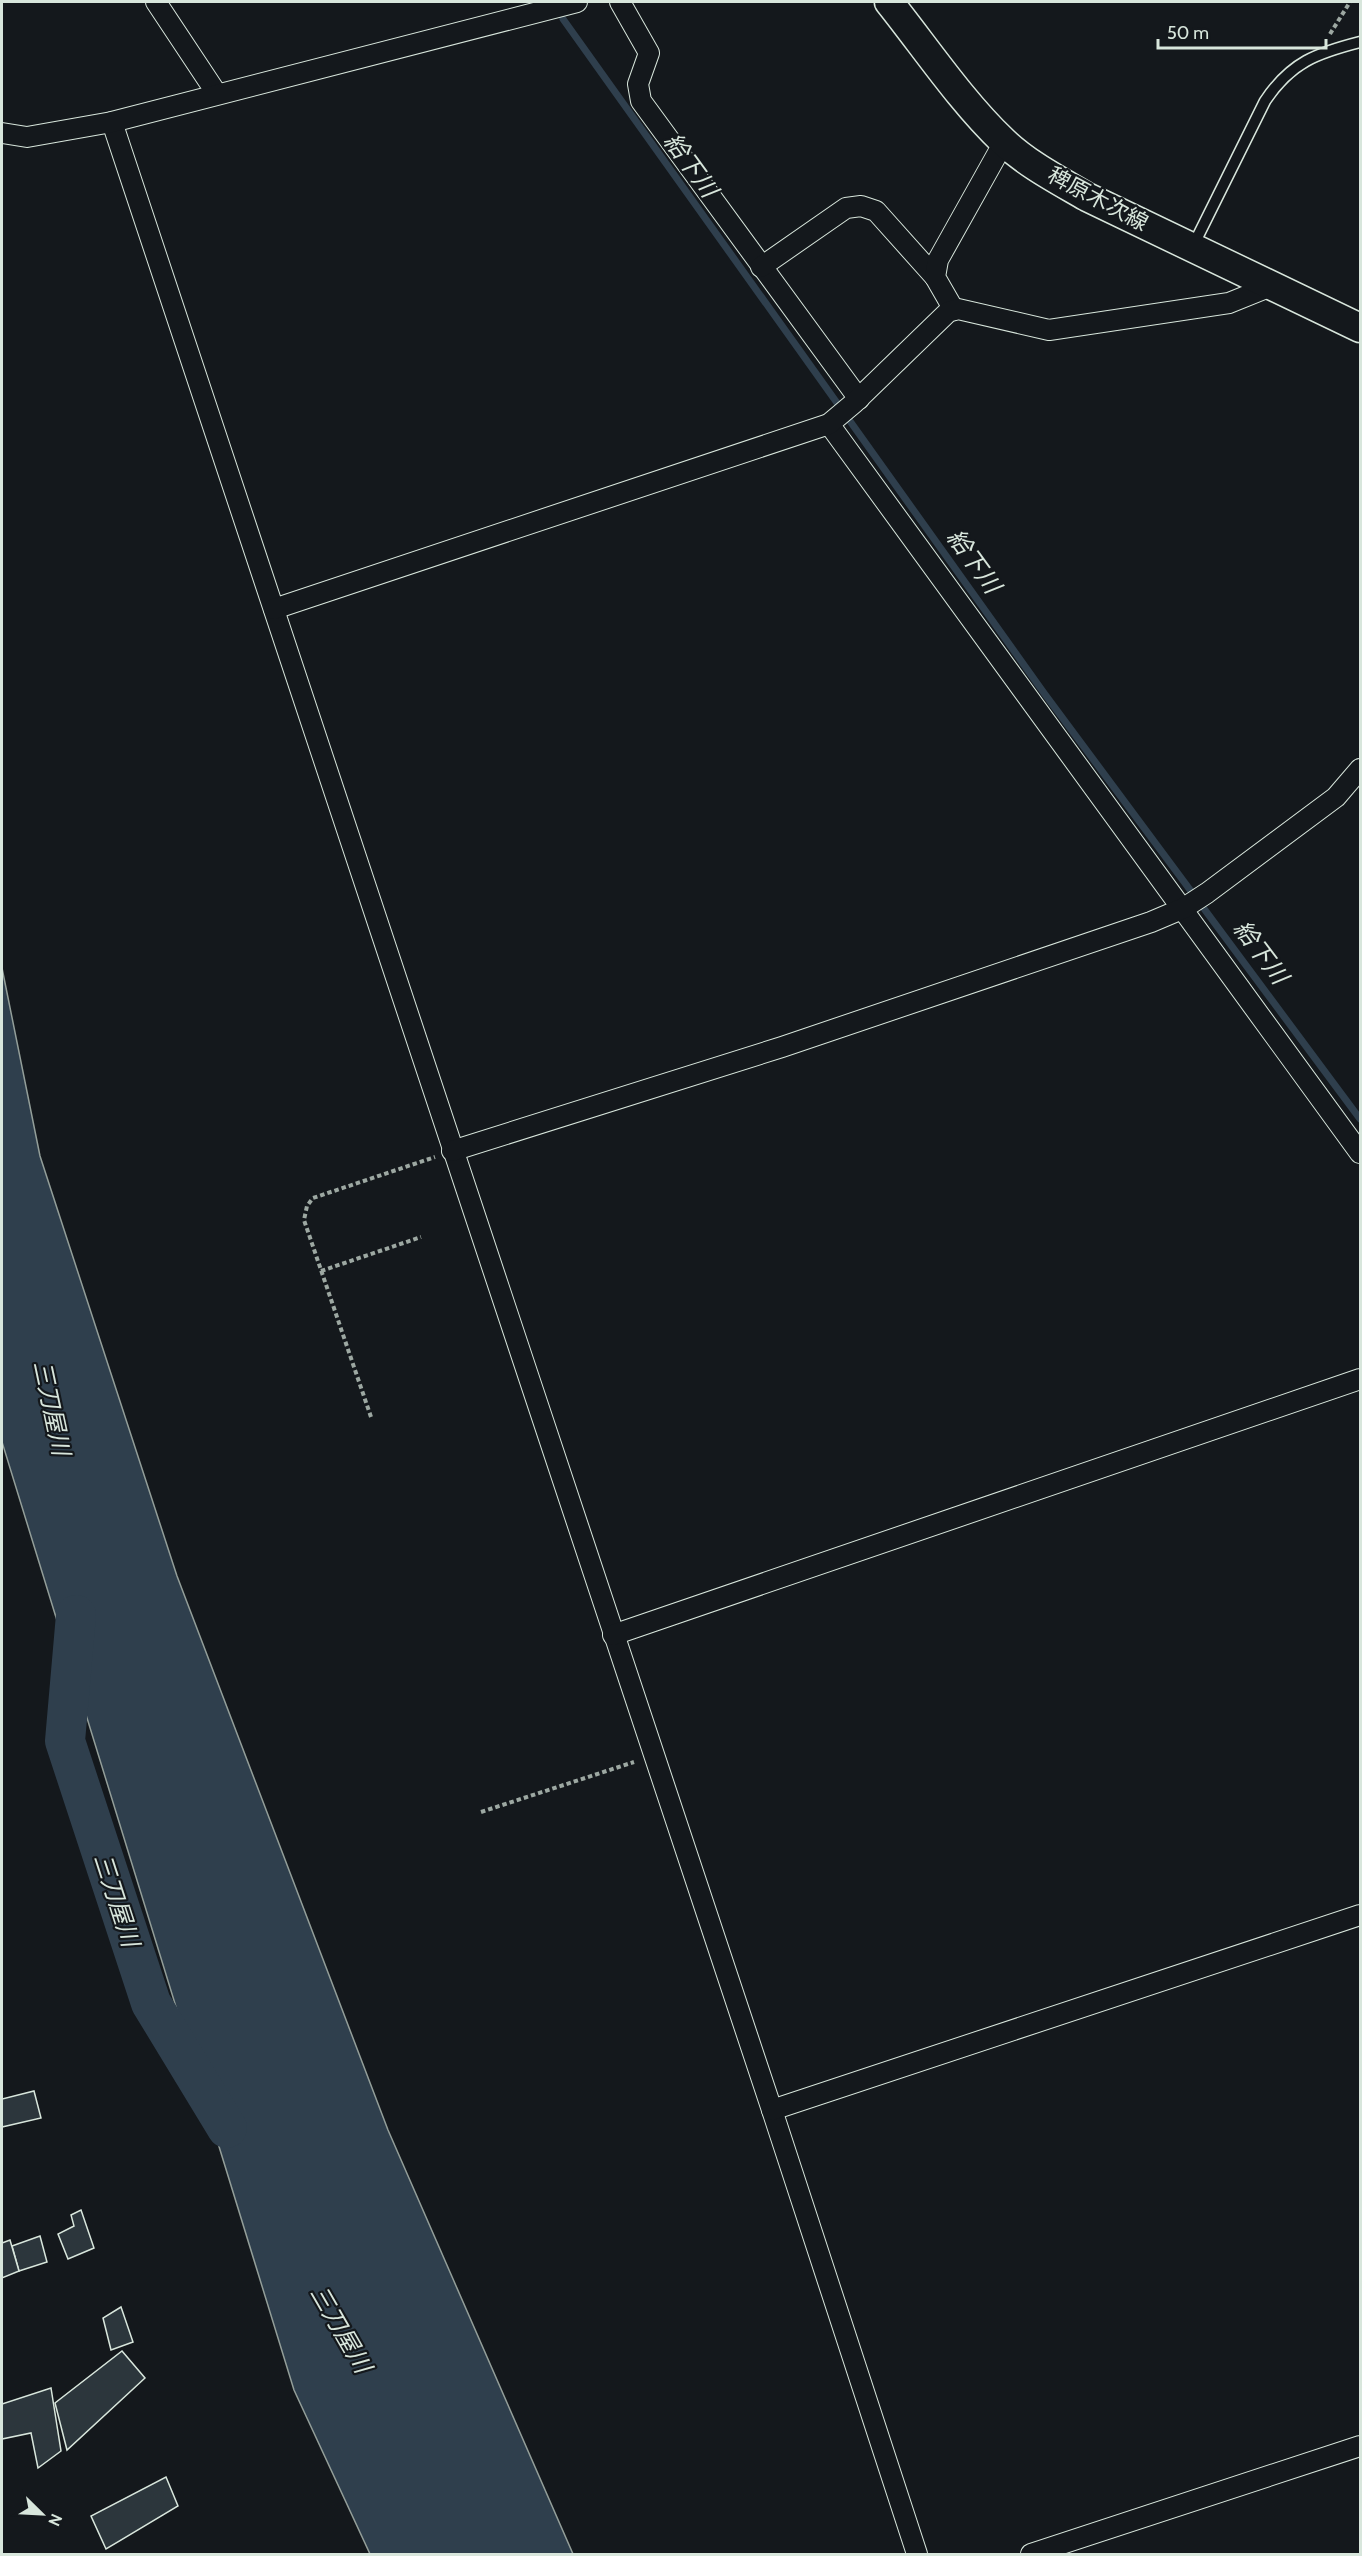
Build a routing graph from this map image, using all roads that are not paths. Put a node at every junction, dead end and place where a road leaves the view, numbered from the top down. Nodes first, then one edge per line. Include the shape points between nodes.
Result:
1 (156, 2) edge
2 (571, 2) edge
3 (620, 2) edge
4 (898, 5) edge
5 (1360, 42) edge
6 (216, 94) junction
7 (112, 122) junction
8 (2, 133) edge
9 (1004, 142) junction
10 (1192, 248) junction
11 (761, 267) junction
12 (935, 277) junction
13 (1271, 286) junction
14 (954, 310) junction
15 (1360, 328) edge
16 (857, 401) junction
17 (833, 421) junction
18 (274, 609) junction
19 (1360, 769) edge
20 (1194, 901) junction
21 (452, 1151) junction
22 (1360, 1153) edge
23 (1360, 1379) edge
24 (613, 1635) junction
25 (1360, 1915) edge
26 (772, 2110) junction
27 (1360, 2446) edge
28 (917, 2554) edge
29 (1031, 2554) edge

1 - 6 street
2 - 6 street
3 - 11 street via 650,53 638,84 641,101
4 - 9 main road, 稗原木次線 via 975,111
5 - 10 lane via 1318,54 1286,73 1265,101
6 - 7 street
7 - 8 street via 27,137
7 - 18 street
9 - 10 main road, 稗原木次線 via 1087,197
9 - 12 street via 938,260
10 - 13 main road, 稗原木次線
11 - 12 street via 846,207 861,206 876,211
11 - 16 street
12 - 14 street
13 - 14 street via 1229,303 1049,330
13 - 15 main road, 稗原木次線
14 - 16 street
16 - 17 street
17 - 18 street
17 - 20 street
18 - 21 street
19 - 20 street via 1336,797
20 - 21 street via 1151,922 782,1047
20 - 22 street
21 - 24 street
23 - 24 street
24 - 26 street
25 - 26 street
26 - 28 street
27 - 29 street

